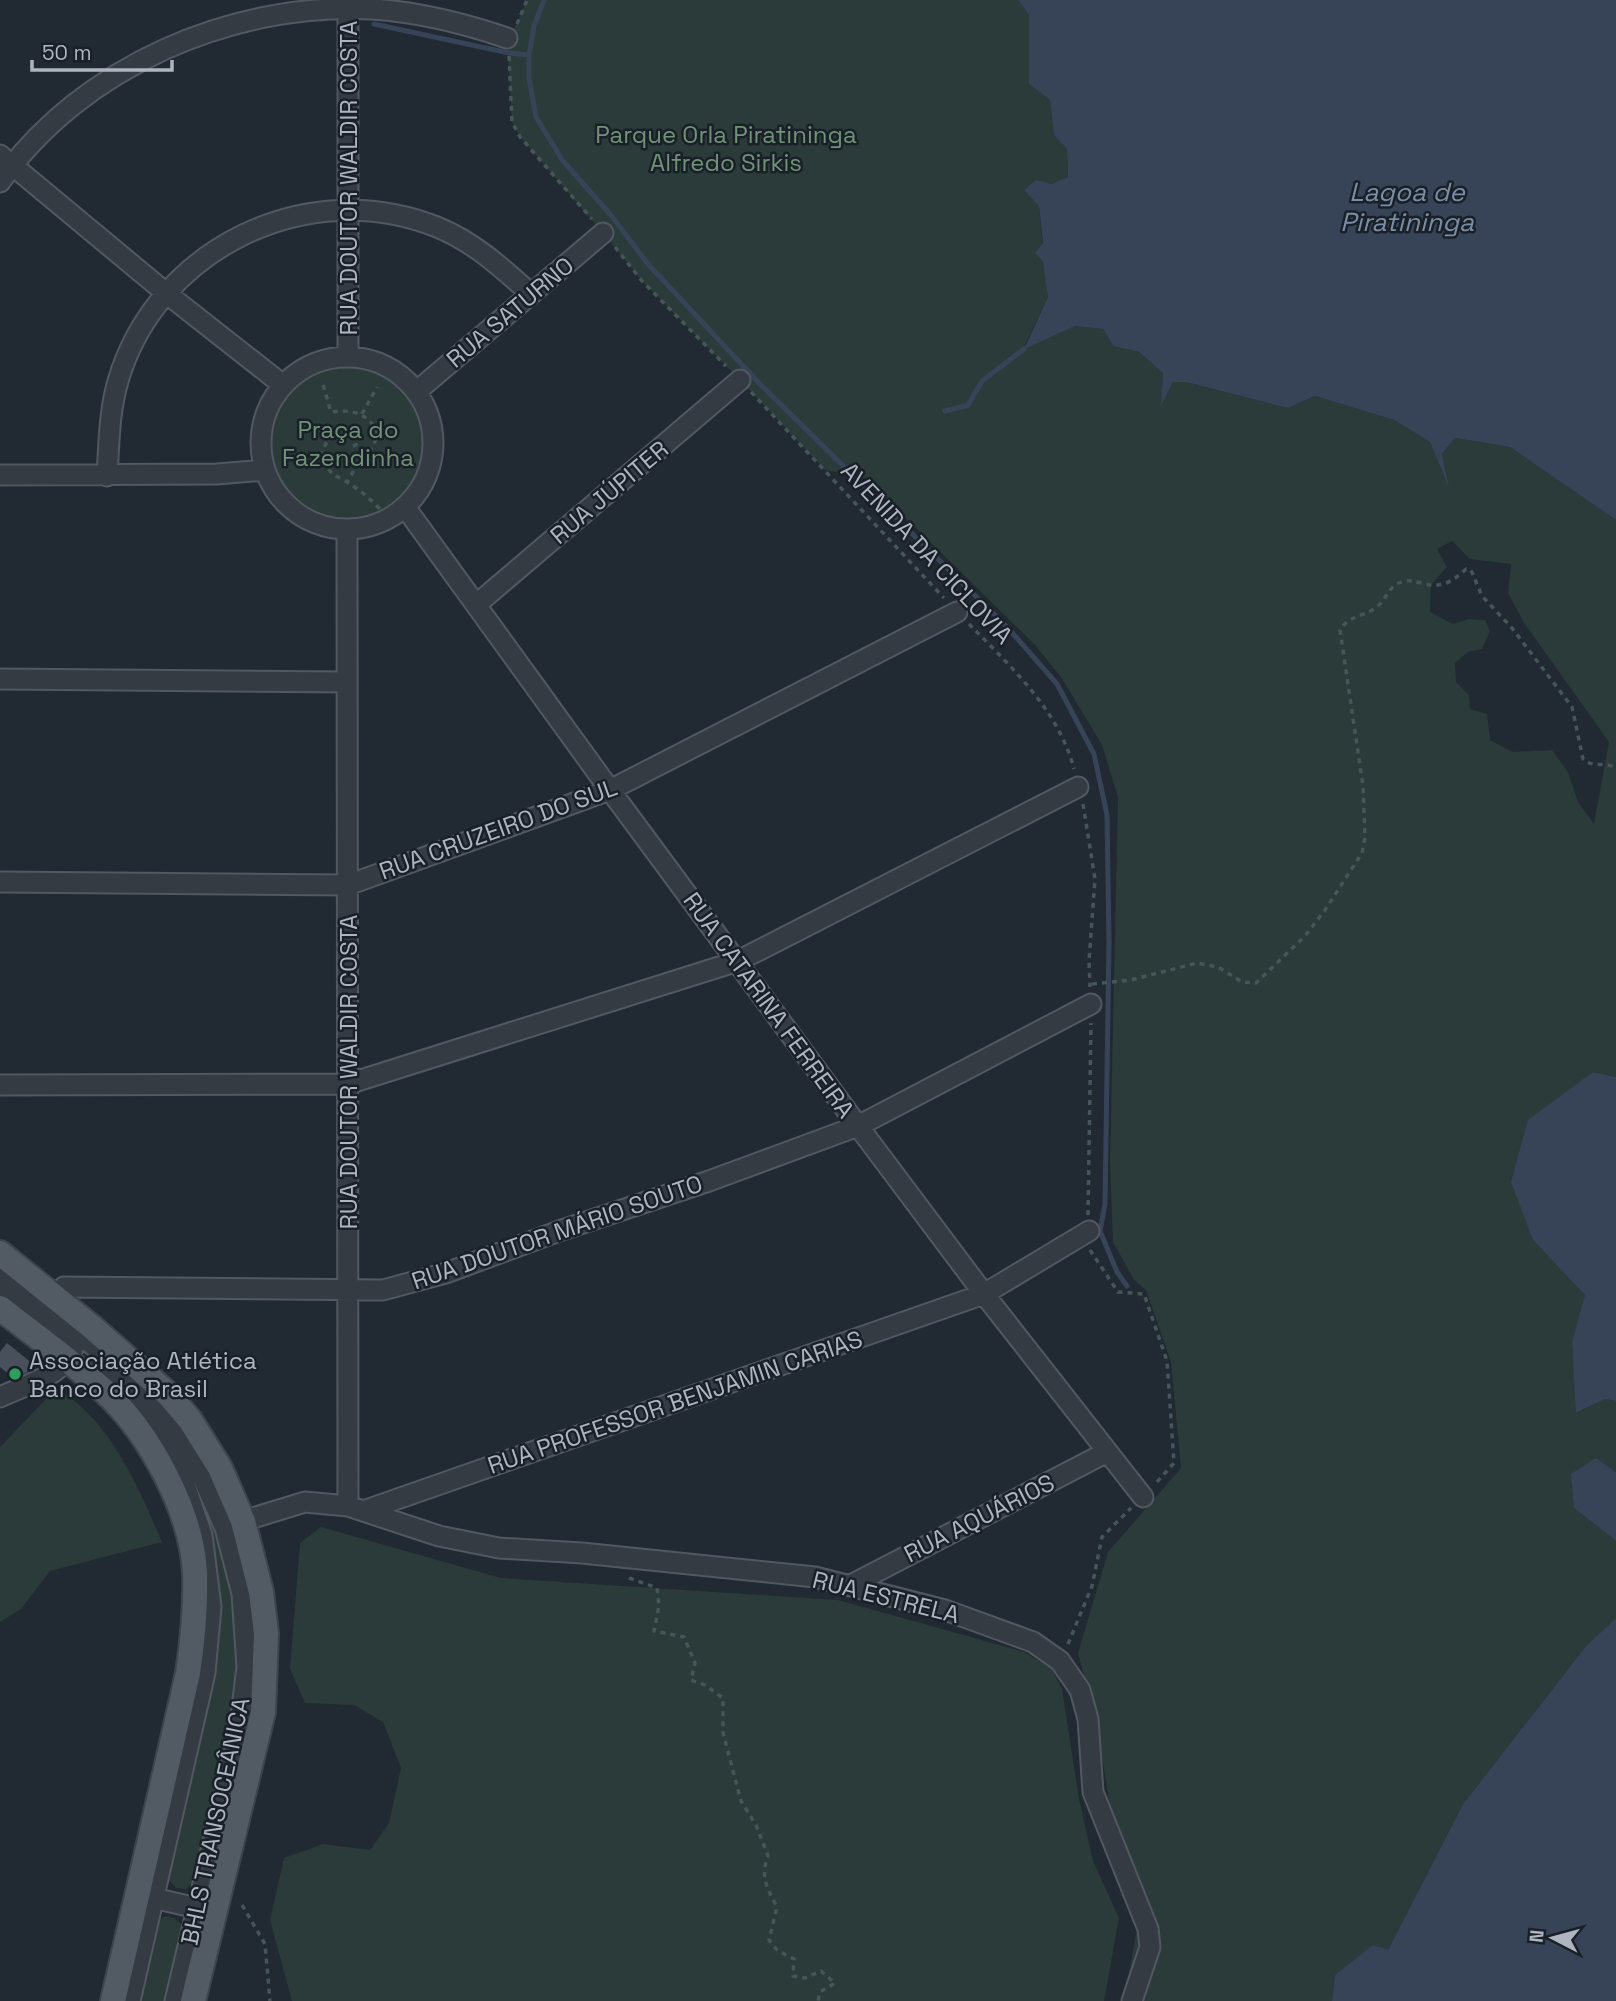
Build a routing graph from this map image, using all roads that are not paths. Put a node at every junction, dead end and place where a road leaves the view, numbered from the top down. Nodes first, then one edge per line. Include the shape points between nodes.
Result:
1 (348, 4) edge
2 (508, 38) road end
3 (6, 160) edge
4 (0, 182) edge
5 (347, 209) junction
6 (603, 233) road end
7 (166, 293) junction
8 (531, 295) junction
9 (348, 356) junction
10 (740, 380) road end
11 (284, 385) junction
12 (417, 391) junction
13 (265, 470) junction
14 (0, 475) edge
15 (107, 476) junction
16 (405, 507) junction
17 (347, 530) junction
18 (477, 604) junction
19 (957, 612) road end
20 (0, 679) edge
21 (347, 682) junction
22 (1078, 787) road end
23 (610, 790) junction
24 (0, 882) edge
25 (348, 886) junction
26 (738, 961) junction
27 (1091, 1004) road end
28 (348, 1084) junction
29 (0, 1085) edge
30 (858, 1126) junction
31 (1089, 1231) road end
32 (0, 1253) edge
33 (0, 1272) edge
34 (348, 1290) junction
35 (0, 1291) edge
36 (984, 1294) junction
37 (55, 1297) junction
38 (0, 1308) edge
39 (68, 1324) junction
40 (68, 1353) junction
41 (0, 1397) edge
42 (1107, 1452) junction
43 (1143, 1497) road end
44 (357, 1508) junction
45 (243, 1521) junction
46 (851, 1585) junction
47 (153, 1898) junction
48 (197, 1908) junction
49 (113, 2001) edge
50 (130, 2001) edge
51 (175, 2001) edge
52 (193, 2001) edge
53 (1132, 2001) edge

1 - 2 street via 441,18
1 - 3 street via 241,22 147,58 104,83
1 - 5 street, RUA DOUTOR WALDIR COSTA
3 - 4 street
3 - 7 street
5 - 7 street via 287,217 258,227 204,257
5 - 8 street via 437,227 490,258
5 - 9 street, RUA DOUTOR WALDIR COSTA
6 - 8 street, RUA SATURNO
7 - 11 street
7 - 15 street via 143,325 118,381
8 - 12 street, RUA SATURNO
9 - 11 street, RUA DOUTOR WALDIR COSTA via 313,363
9 - 12 street, RUA DOUTOR WALDIR COSTA via 392,368
10 - 18 street, RUA JÚPITER
11 - 13 street, RUA DOUTOR WALDIR COSTA via 263,425
12 - 16 street, RUA DOUTOR WALDIR COSTA via 432,426 433,452 422,488
13 - 15 street
13 - 17 street, RUA DOUTOR WALDIR COSTA via 278,494 297,513 320,526
14 - 15 street
16 - 17 street, RUA DOUTOR WALDIR COSTA via 388,519
16 - 18 street, RUA CATARINA FERREIRA
17 - 21 street, RUA DOUTOR WALDIR COSTA
18 - 23 street, RUA CATARINA FERREIRA
19 - 23 street, RUA CRUZEIRO DO SUL
20 - 21 street
21 - 25 street, RUA DOUTOR WALDIR COSTA
22 - 26 street
23 - 25 street, RUA CRUZEIRO DO SUL
23 - 26 street, RUA CATARINA FERREIRA
24 - 25 street, RUA CRUZEIRO DO SUL
25 - 28 street, RUA DOUTOR WALDIR COSTA
26 - 28 street
26 - 30 street, RUA CATARINA FERREIRA
27 - 30 street, RUA DOUTOR MÁRIO SOUTO
28 - 29 street
28 - 34 street, RUA DOUTOR WALDIR COSTA
30 - 34 street, RUA DOUTOR MÁRIO SOUTO via 446,1273 383,1290
30 - 36 street, RUA CATARINA FERREIRA
31 - 36 street, RUA PROFESSOR BENJAMIN CARIAS
32 - 37 main road
33 - 39 street, BHLS TRANSOCEÂNICA
34 - 37 street, RUA DOUTOR MÁRIO SOUTO via 71,1285
34 - 44 street, RUA DOUTOR WALDIR COSTA
35 - 40 street, BHLS TRANSOCEÂNICA
36 - 42 street, RUA CATARINA FERREIRA
36 - 44 street, RUA PROFESSOR BENJAMIN CARIAS
37 - 39 street
37 - 45 main road via 135,1363 183,1411 220,1468
38 - 40 main road
39 - 40 street
39 - 48 street, BHLS TRANSOCEÂNICA via 148,1396 177,1434 225,1528 242,1594 247,1667 239,1733
40 - 41 street via 59,1370
40 - 47 street, BHLS TRANSOCEÂNICA via 132,1399 156,1430 183,1479 202,1535 211,1607 205,1673
40 - 49 main road via 146,1440 171,1484 189,1536 195,1571 188,1674
42 - 43 street, RUA CATARINA FERREIRA
42 - 46 street, RUA AQUÁRIOS
44 - 45 street via 305,1502
44 - 46 street, RUA ESTRELA via 439,1536 499,1548 732,1568
45 - 52 main road via 266,1634 262,1712
46 - 53 street, RUA ESTRELA via 945,1610 1033,1642 1060,1661 1080,1690 1088,1719 1093,1792 1148,1929 1150,1947
47 - 48 street
47 - 50 street, BHLS TRANSOCEÂNICA
48 - 51 street, BHLS TRANSOCEÂNICA

